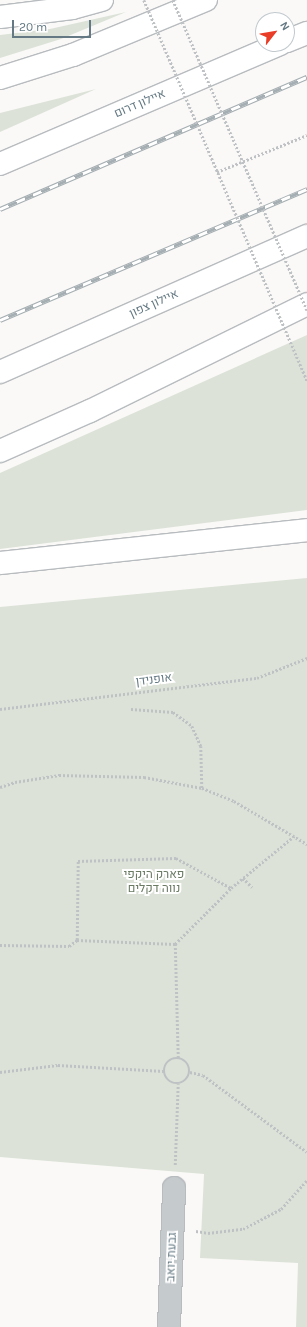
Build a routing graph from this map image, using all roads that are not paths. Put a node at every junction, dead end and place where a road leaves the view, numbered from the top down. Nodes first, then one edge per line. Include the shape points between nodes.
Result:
1 (102, 0) edge
2 (206, 0) edge
3 (0, 16) edge
4 (307, 32) edge
5 (295, 37) edge
6 (261, 52) edge
7 (0, 78) edge
8 (0, 164) edge
9 (307, 236) edge
10 (307, 304) edge
11 (0, 372) edge
12 (0, 451) edge
13 (307, 530) edge
14 (241, 536) junction
15 (307, 541) edge
16 (0, 563) edge
17 (174, 1188) road end
18 (169, 1327) edge

1 - 3 highway via 64,9
2 - 7 highway via 73,55
4 - 5 highway
6 - 8 highway, איילון דרום
9 - 11 highway, איילון צפון
10 - 12 highway via 90,411
13 - 14 highway
14 - 15 highway
14 - 16 highway
17 - 18 street, גבעת יואב

